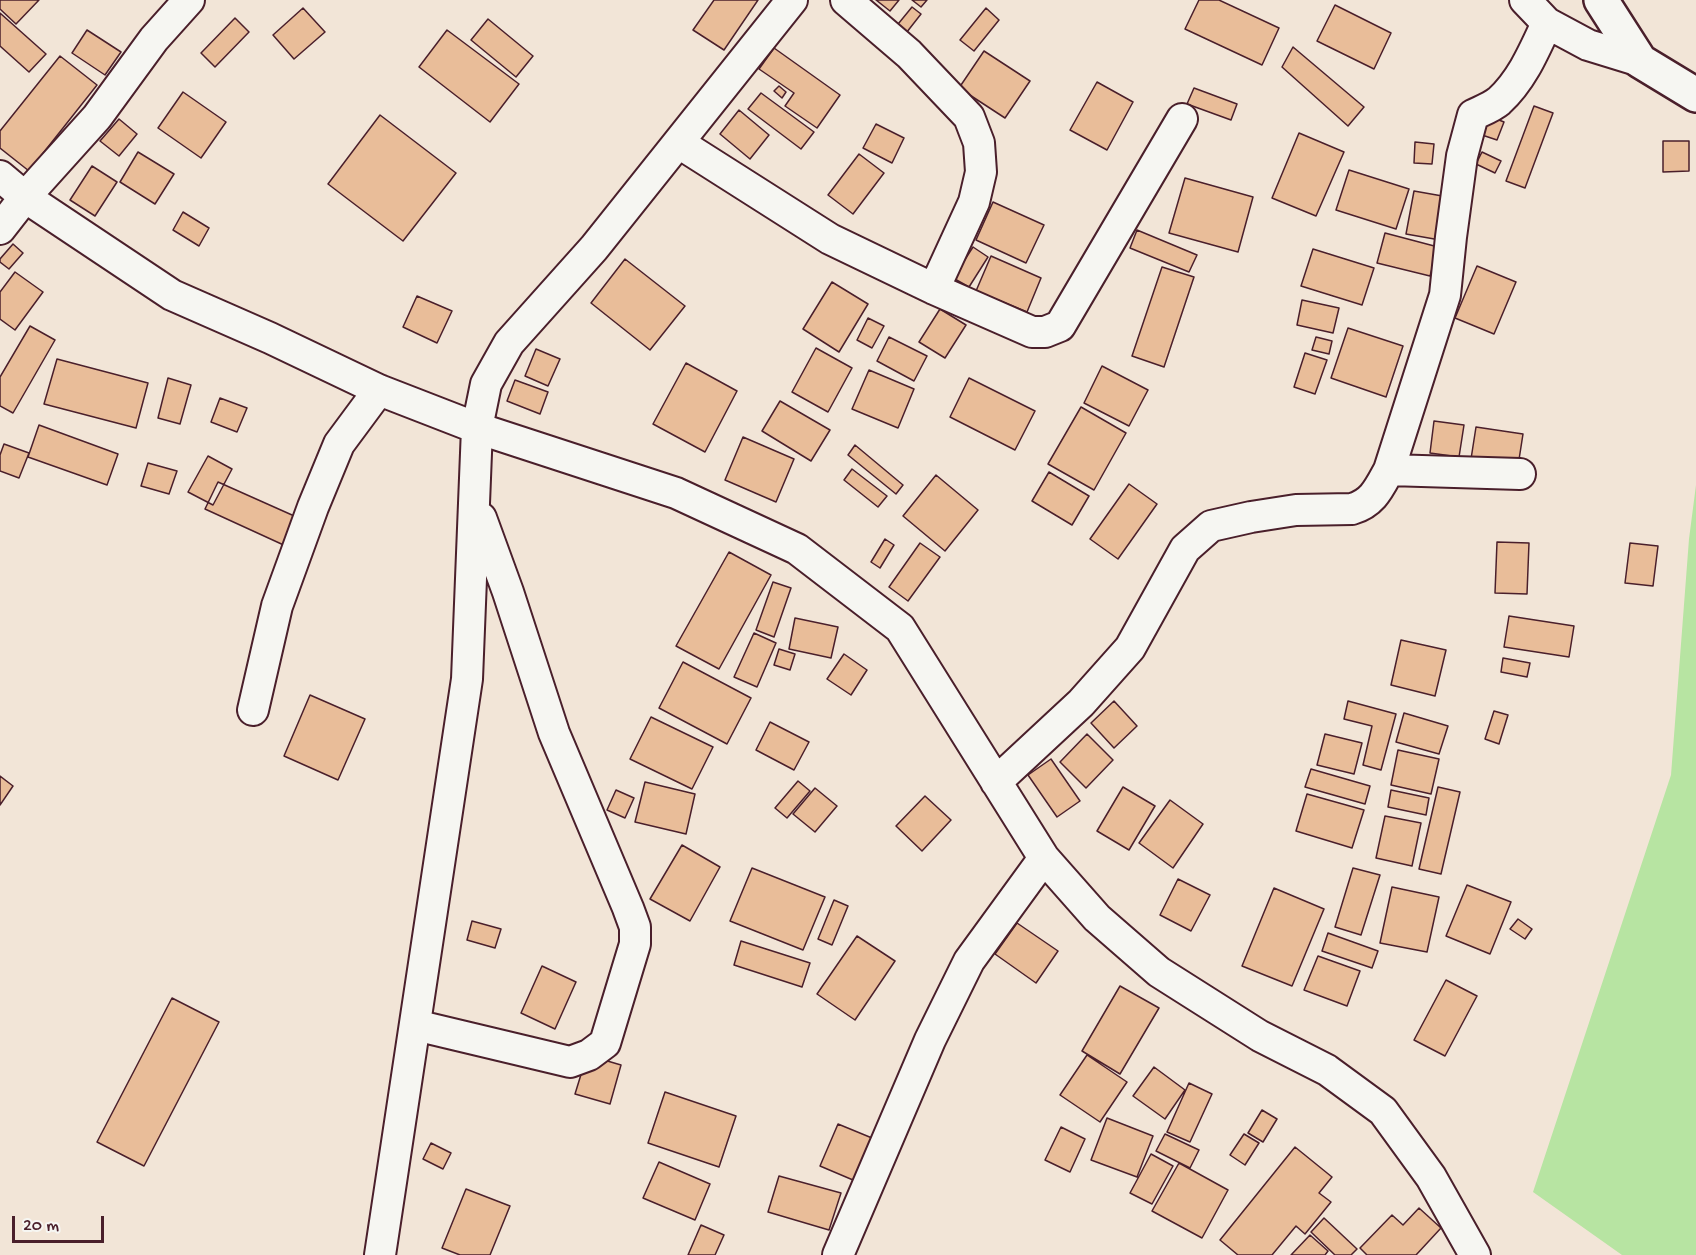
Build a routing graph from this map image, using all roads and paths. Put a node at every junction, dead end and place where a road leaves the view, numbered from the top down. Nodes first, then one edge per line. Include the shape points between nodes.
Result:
1 (189, 0) edge
2 (792, 0) edge
3 (846, 0) edge
4 (1524, 0) edge
5 (1601, 0) edge
6 (1547, 23) junction
7 (1640, 61) junction
8 (1696, 94) edge
9 (1182, 119) dead end
10 (679, 142) junction
11 (0, 176) edge
12 (25, 197) junction
13 (0, 229) edge
14 (934, 289) junction
15 (379, 390) junction
16 (477, 428) junction
17 (1389, 470) junction
18 (1520, 474) dead end
19 (475, 504) junction
20 (253, 710) dead end
21 (996, 782) junction
22 (1044, 858) junction
23 (415, 1025) junction
24 (380, 1255) edge
25 (838, 1255) edge
26 (1476, 1255) edge

1 - 12 street via 154,39 97,117
2 - 10 street
3 - 14 street via 909,54 969,117 979,143 981,172 974,202
4 - 6 street
5 - 7 street
6 - 7 street via 1588,45
6 - 17 street via 1516,82 1497,103 1473,115 1462,156 1445,295
7 - 8 street
9 - 14 street via 1060,326 1032,332
10 - 14 street via 830,239
10 - 16 street via 594,248 509,343 486,384
11 - 12 street
12 - 13 street
12 - 15 street via 172,295
15 - 16 street
15 - 20 street via 339,444 313,507 277,606
16 - 19 street
16 - 21 street via 676,493 797,549 900,628
17 - 18 street
17 - 21 street via 1375,496 1352,509 1296,510 1211,526 1185,549 1130,648 1081,703
19 - 23 street via 467,679
19 - 23 street via 554,733 635,927 635,944 605,1043 570,1062
21 - 22 street
22 - 25 street via 969,961 930,1040
22 - 26 street via 1097,918 1160,972 1260,1036 1327,1070 1383,1111 1431,1178
23 - 24 street

